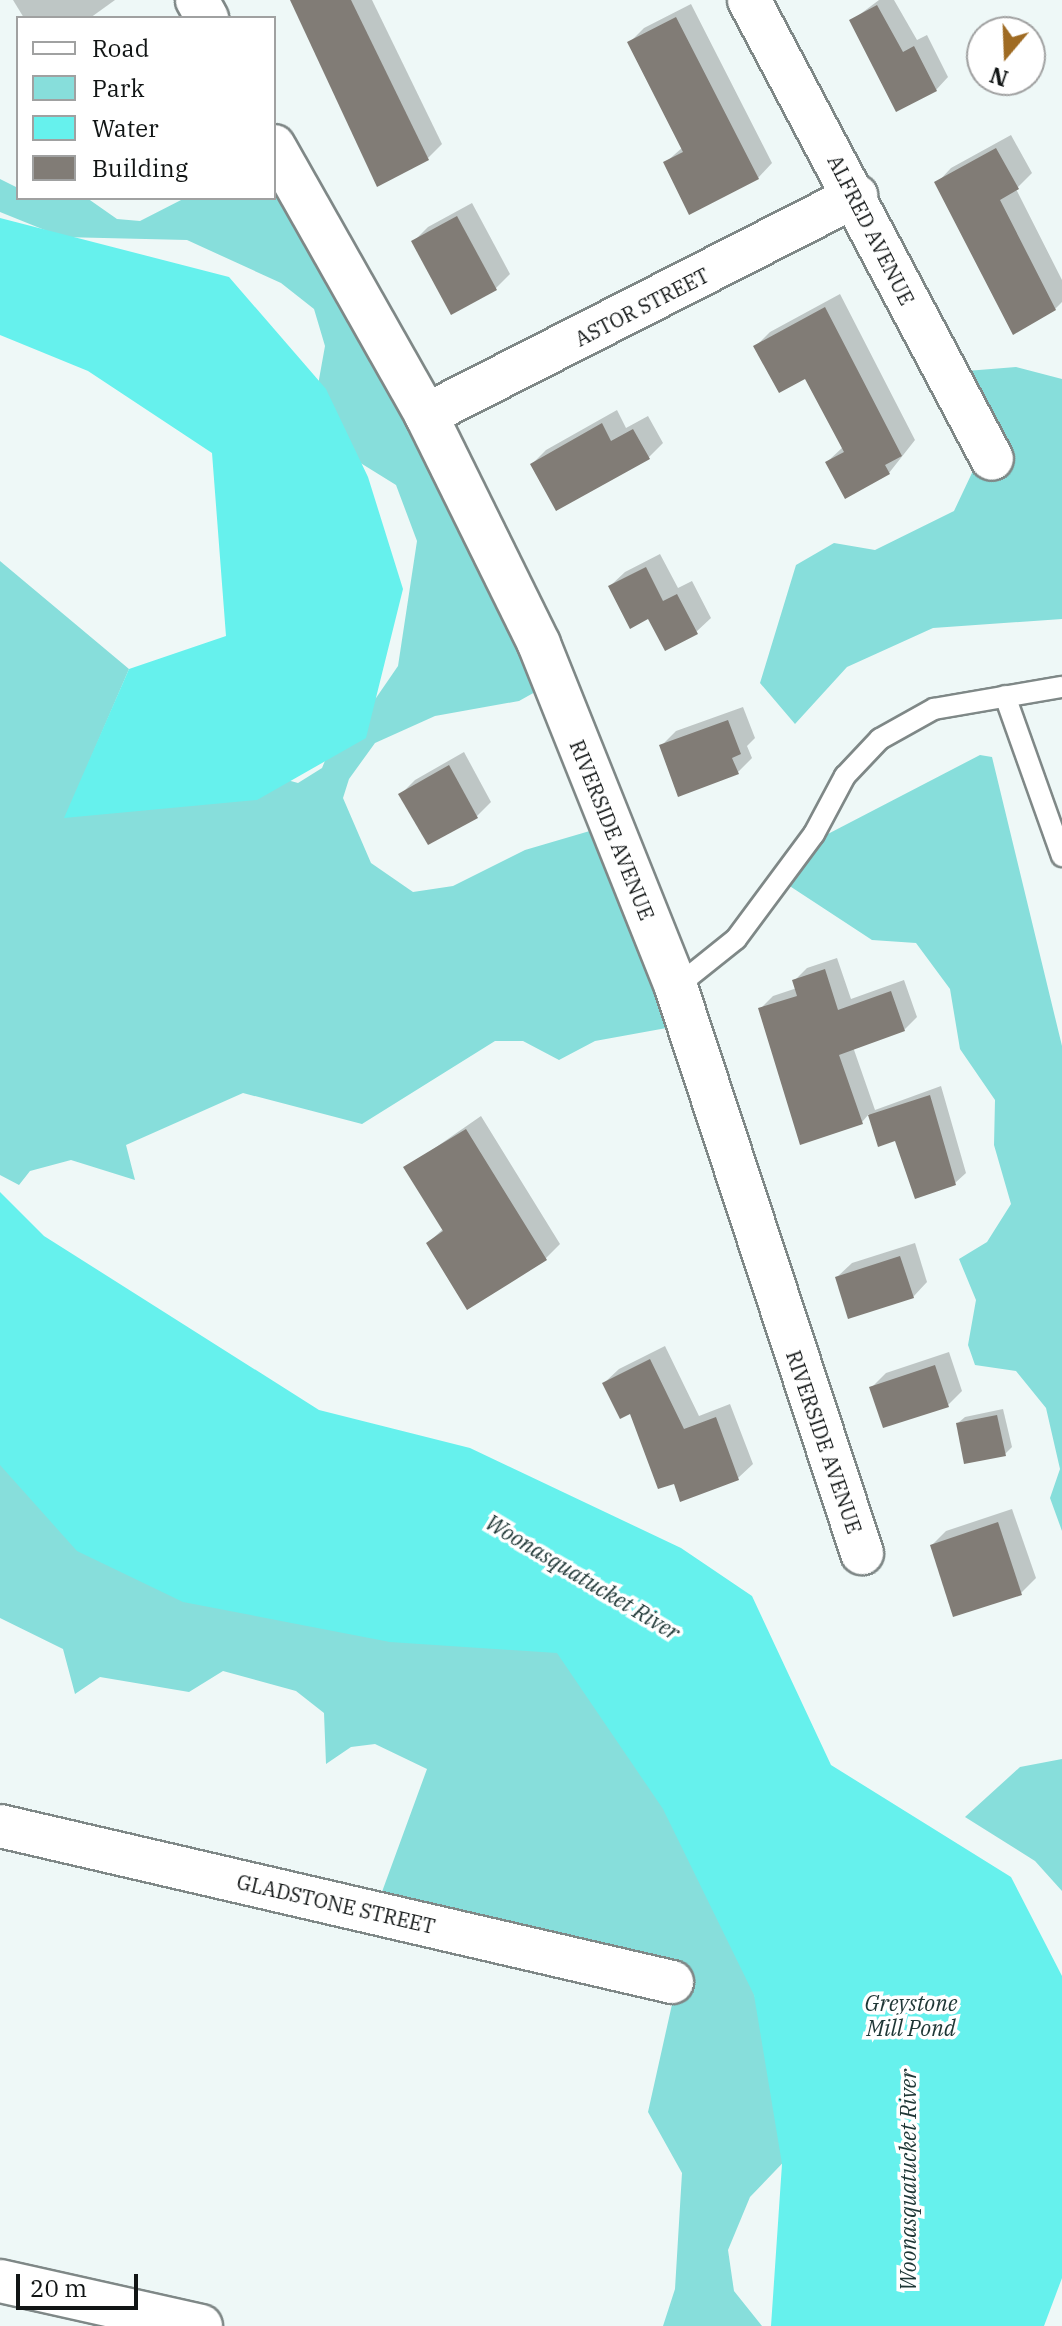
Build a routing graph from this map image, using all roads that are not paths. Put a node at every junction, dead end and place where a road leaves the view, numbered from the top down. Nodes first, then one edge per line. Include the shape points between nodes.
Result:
1 (749, 0) edge
2 (276, 150) edge
3 (856, 196) junction
4 (426, 415) junction
5 (992, 459) dead end
6 (1062, 687) edge
7 (1005, 696) junction
8 (1062, 856) edge
9 (676, 987) junction
10 (862, 1553) dead end
11 (0, 1826) edge
12 (672, 1982) dead end
13 (0, 2281) edge
14 (201, 2326) edge

1 - 3 street, ALFRED AVENUE
2 - 4 street, RIVERSIDE AVENUE
3 - 4 street, ASTOR STREET
3 - 5 street, ALFRED AVENUE
4 - 9 street, RIVERSIDE AVENUE via 539,644
6 - 7 lane
7 - 8 lane
7 - 9 lane via 934,709 880,739 845,776 814,834 736,939
9 - 10 street, RIVERSIDE AVENUE
11 - 12 street, GLADSTONE STREET
13 - 14 street

